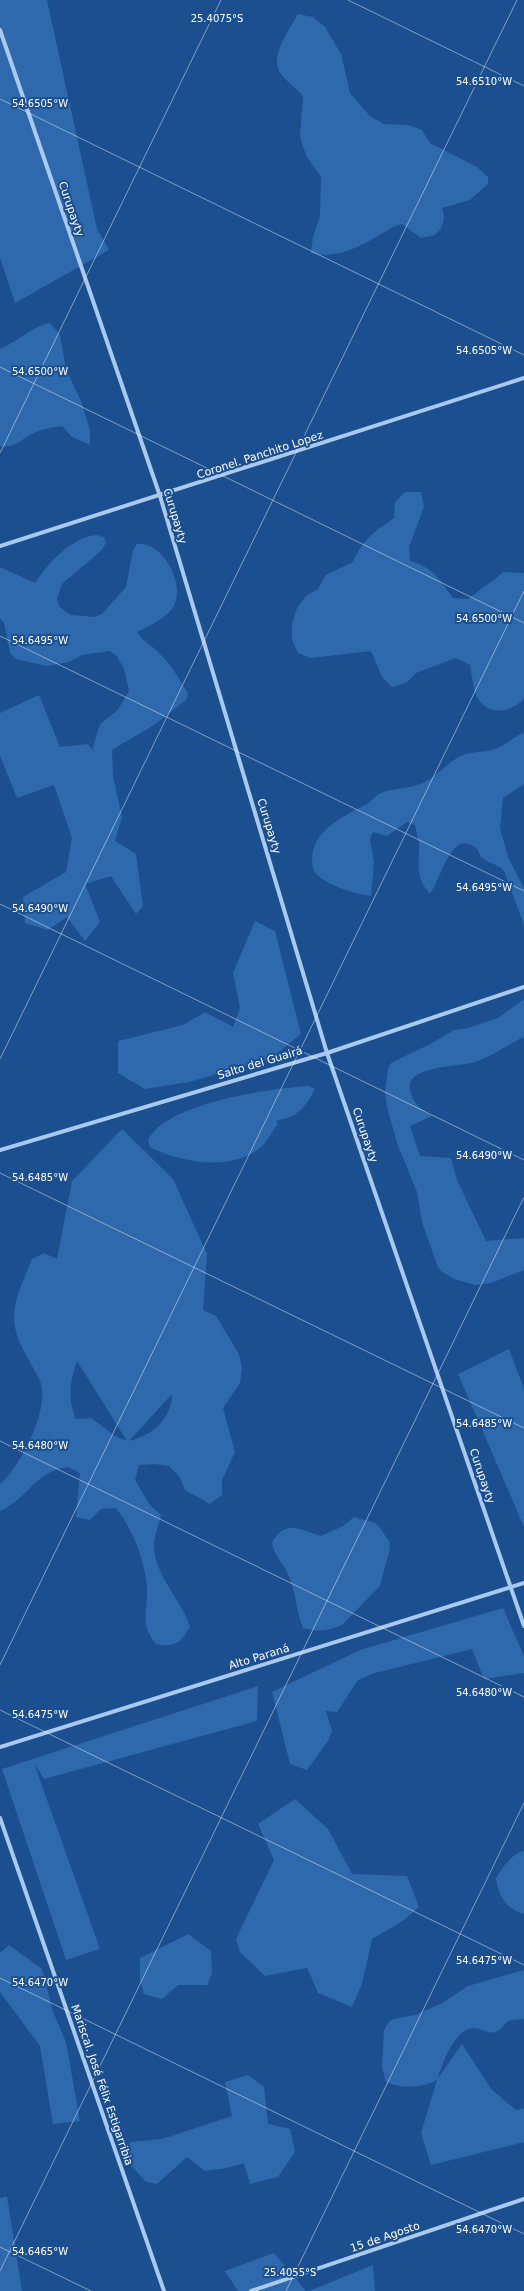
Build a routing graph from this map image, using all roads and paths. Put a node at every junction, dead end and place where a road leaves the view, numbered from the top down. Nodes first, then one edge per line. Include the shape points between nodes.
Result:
1 (0, 30) edge
2 (524, 378) edge
3 (160, 496) junction
4 (0, 546) edge
5 (524, 987) edge
6 (327, 1053) junction
7 (0, 1150) edge
8 (524, 1583) edge
9 (511, 1588) junction
10 (524, 1626) edge
11 (0, 1747) edge
12 (0, 1818) edge
13 (524, 2199) edge
14 (164, 2291) edge
15 (251, 2291) edge

1 - 3 street, Curupayty
2 - 3 street, Coronel. Panchito Lopez
3 - 4 street, Coronel. Panchito Lopez
3 - 6 street, Curupayty
5 - 6 street, Salto del Guairá
6 - 7 street, Salto del Guairá
6 - 9 street, Curupayty
8 - 9 street, Alto Paraná
9 - 10 street, Curupayty
9 - 11 street, Alto Paraná
12 - 14 street, Mariscal. José Félix Estigarribia
13 - 15 street, 15 de Agosto

